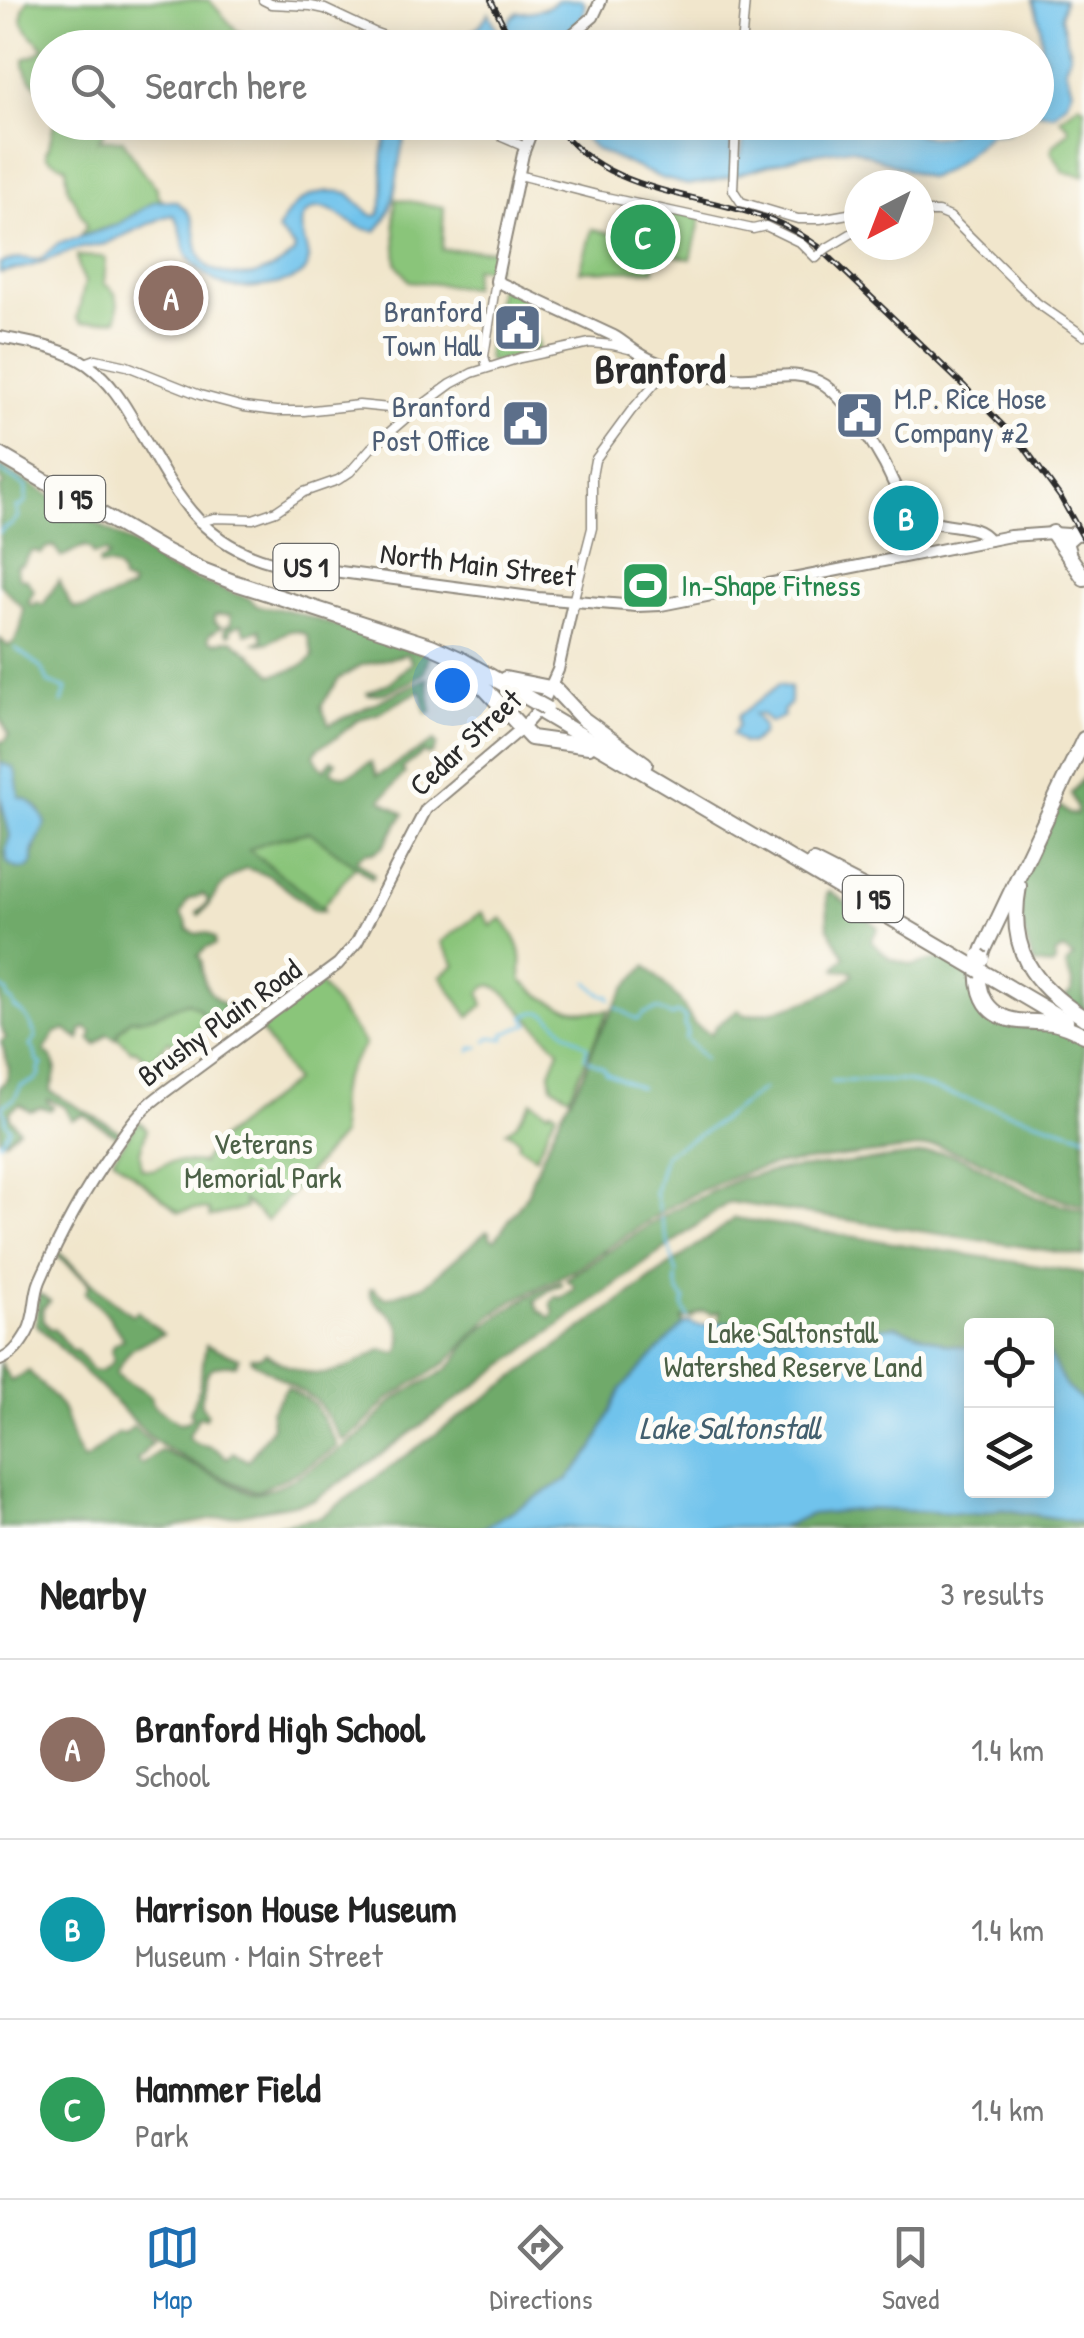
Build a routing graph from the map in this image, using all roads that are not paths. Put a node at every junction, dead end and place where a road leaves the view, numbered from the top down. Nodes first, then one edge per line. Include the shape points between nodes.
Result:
1 (264, 0) edge
2 (602, 0) edge
3 (745, 0) edge
4 (311, 3) edge
5 (368, 30) edge
6 (577, 30) edge
7 (743, 30) edge
8 (509, 140) edge
9 (528, 140) edge
10 (735, 140) edge
11 (525, 147) junction
12 (519, 174) junction
13 (934, 212) edge
14 (844, 215) edge
15 (844, 238) edge
16 (496, 281) junction
17 (0, 336) edge
18 (1084, 336) edge
19 (638, 353) junction
20 (91, 361) junction
21 (486, 367) junction
22 (674, 368) junction
23 (409, 410) junction
24 (0, 458) edge
25 (199, 522) junction
26 (1053, 533) junction
27 (1079, 534) edge
28 (984, 541) junction
29 (1079, 569) edge
30 (573, 602) junction
31 (434, 651) junction
32 (462, 660) junction
33 (551, 688) junction
34 (540, 708) junction
35 (521, 729) junction
36 (1084, 742) edge
37 (649, 776) junction
38 (675, 784) junction
39 (415, 828) joint
40 (768, 838) junction
41 (804, 868) junction
42 (864, 888) dead end
43 (862, 909) dead end
44 (942, 955) dead end
45 (979, 965) junction
46 (1084, 1021) edge
47 (1084, 1033) edge
48 (0, 1360) edge

1 - 4 street
2 - 6 main road
3 - 7 street
4 - 5 street
8 - 11 street
9 - 11 main road
10 - 14 street via 734,194 741,202 781,216
11 - 12 main road
12 - 15 street via 753,229 766,226 822,252
12 - 16 main road
13 - 18 street via 948,216 1037,303
16 - 19 main road
16 - 21 street
17 - 20 main road, North Main Street / US 1
19 - 21 street via 590,343
19 - 22 main road
20 - 23 street via 127,366 237,406
20 - 25 main road, North Main Street / US 1
21 - 23 street
22 - 28 main road via 707,376 797,375 818,381 850,412 911,510 928,521 977,528 986,534
22 - 30 street, Cedar Street via 595,460 592,528
23 - 25 street via 338,480 253,519
24 - 31 highway, I 95 via 202,570
25 - 30 main road, North Main Street / US 1 via 231,547 280,564
26 - 27 main road, US 1
26 - 28 main road, US 1
26 - 29 highway
27 - 29 highway via 1066,542
28 - 30 main road, North Main Street / US 1 via 660,604
30 - 33 main road, Cedar Street
31 - 32 highway, I 95
31 - 34 highway, I 95
31 - 35 highway via 469,673
32 - 33 highway
32 - 34 highway, I 95
33 - 35 main road, Cedar Street
33 - 38 highway via 582,719
34 - 37 highway, I 95
34 - 38 highway, I 95
35 - 37 highway via 536,740 587,745
35 - 39 main road, Cedar Street via 426,810
36 - 46 highway via 1021,876 1016,916 1036,978
36 - 47 highway via 978,971 981,994 1000,1016
37 - 41 highway, I 95
38 - 40 highway, I 95
39 - 48 main road, Brushy Plain Road via 346,956 136,1116 74,1212 39,1282 28,1332
40 - 42 highway
40 - 45 highway, I 95
41 - 43 highway
41 - 45 highway, I 95
44 - 45 highway
45 - 46 highway, I 95
45 - 47 highway, I 95

